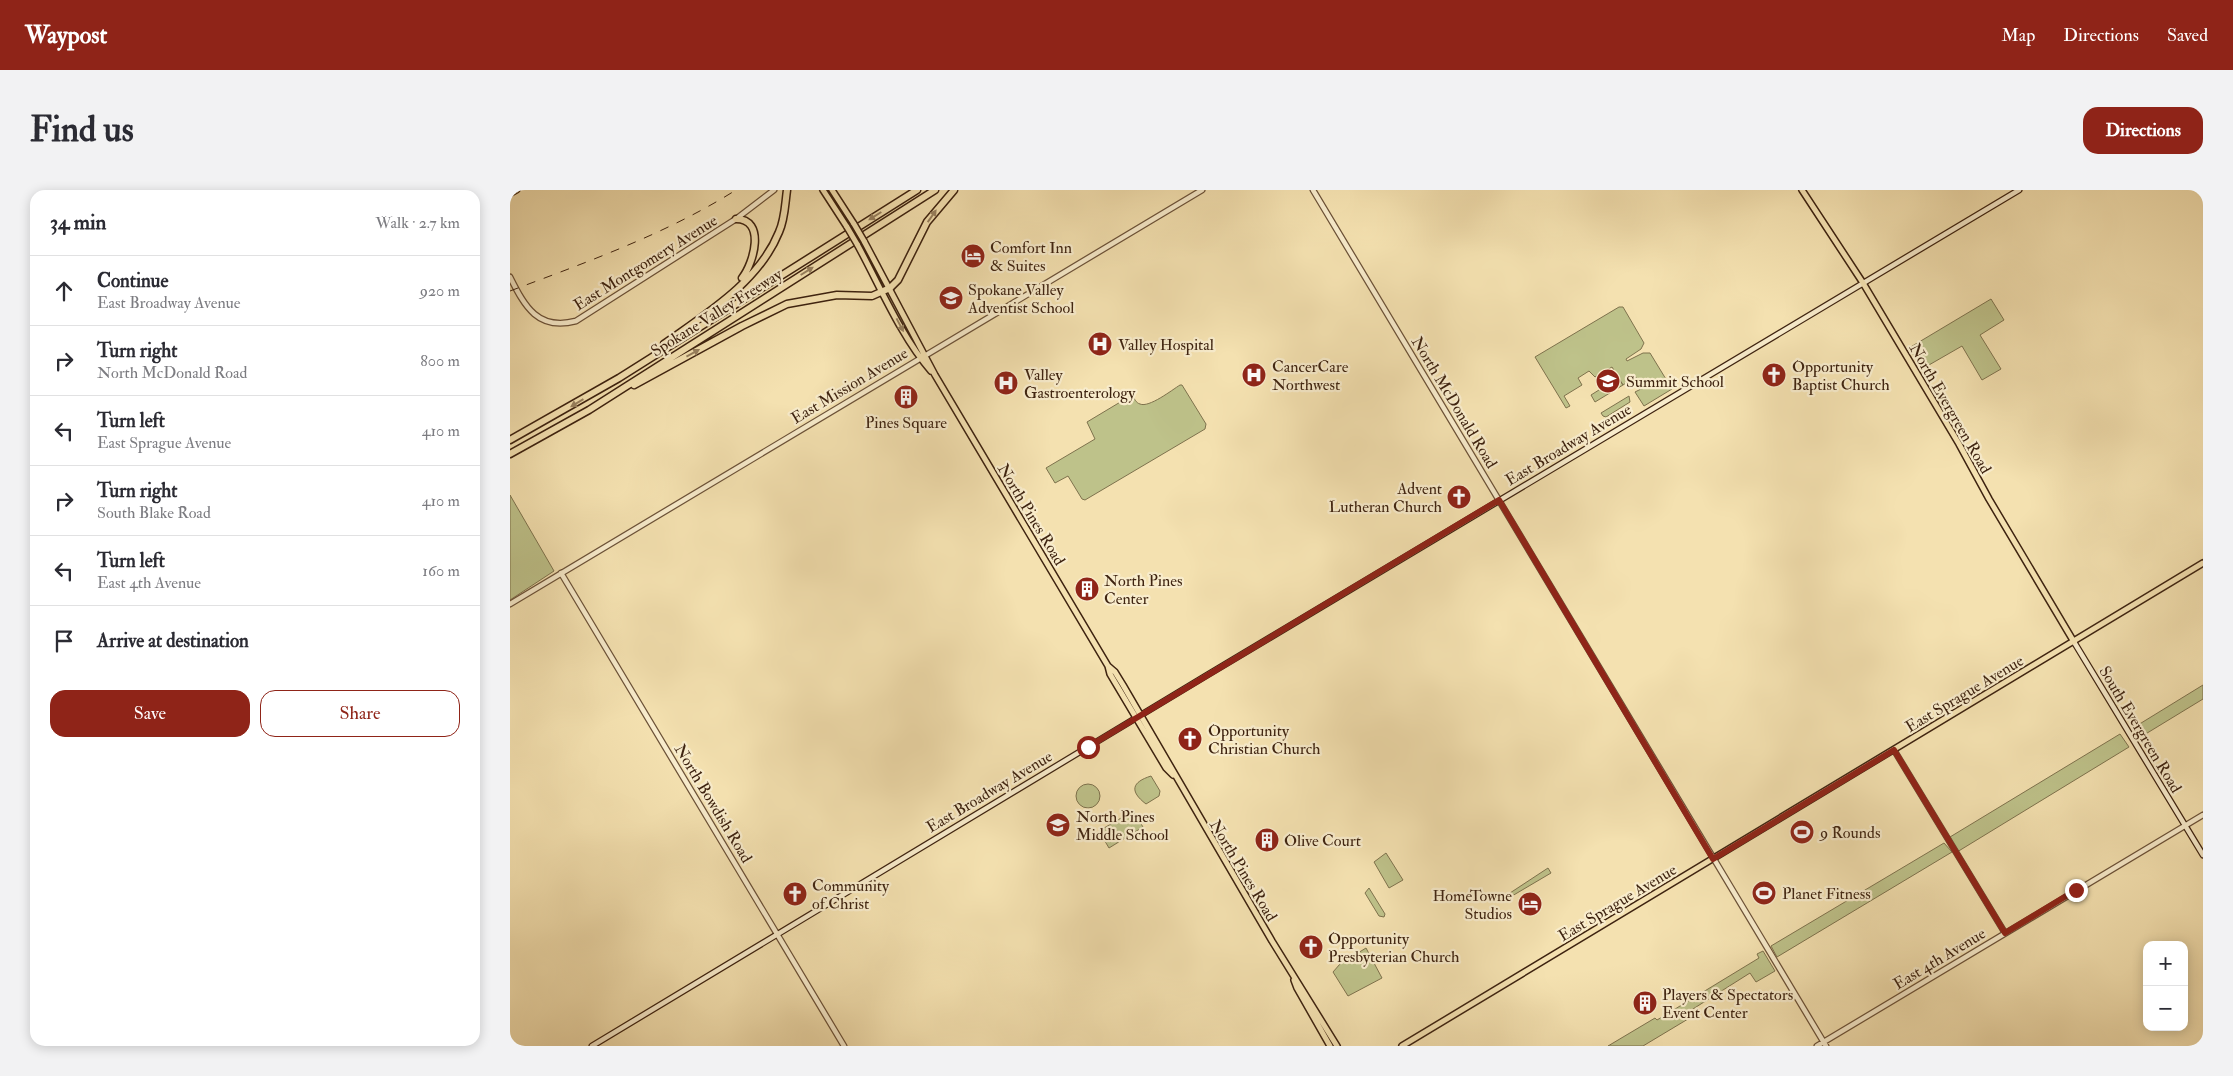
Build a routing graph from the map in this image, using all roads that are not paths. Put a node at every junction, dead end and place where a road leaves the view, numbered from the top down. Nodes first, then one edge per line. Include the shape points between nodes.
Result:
1 (517, 190) edge
2 (774, 190) edge
3 (787, 190) edge
4 (823, 190) edge
5 (832, 190) edge
6 (917, 190) edge
7 (935, 190) edge
8 (954, 190) edge
9 (1202, 190) edge
10 (1313, 190) edge
11 (1802, 190) edge
12 (2019, 190) edge
13 (510, 194) edge
14 (736, 219) junction
15 (510, 277) edge
16 (1863, 283) junction
17 (886, 290) junction
18 (721, 303) junction
19 (925, 354) junction
20 (919, 358) junction
21 (935, 375) junction
22 (619, 378) junction
23 (589, 410) junction
24 (510, 440) edge
25 (510, 454) edge
26 (1499, 500) junction
27 (2203, 563) edge
28 (561, 573) junction
29 (510, 604) edge
30 (2074, 642) junction
31 (1138, 716) junction
32 (1894, 750) junction
33 (2203, 815) edge
34 (2185, 826) junction
35 (2203, 855) edge
36 (1713, 859) junction
37 (2005, 933) junction
38 (777, 934) junction
39 (1293, 977) junction
40 (1825, 1044) edge
41 (592, 1046) edge
42 (844, 1046) edge
43 (1330, 1046) edge
44 (1337, 1046) edge
45 (1401, 1046) edge
46 (1817, 1046) edge

1 - 13 street
2 - 14 street, East Montgomery Avenue
3 - 18 highway via 783,220 775,242 751,274
4 - 17 main road, North Pines Road, bridge
5 - 17 main road, North Pines Road, bridge via 864,241
6 -> 22 highway, Spokane Valley Freeway
23 -> 7 highway, Spokane Valley Freeway
17 -> 8 highway via 898,280 927,222
9 - 19 street, East Mission Avenue
10 - 26 street, North McDonald Road
11 - 16 main road, North Evergreen Road
12 - 16 street, East Broadway Avenue
14 - 15 street, East Montgomery Avenue via 576,321 562,325 537,318
14 - 18 highway via 743,219 750,225 754,256 749,269
16 - 26 street, East Broadway Avenue
16 - 30 main road, North Evergreen Road
17 - 19 main road, North Pines Road
17 -> 20 main road, North Pines Road
23 -> 17 highway via 787,304 837,295 872,296
18 - 22 highway
19 - 20 street, East Mission Avenue
19 - 21 main road, North Pines Road
20 - 21 main road, North Pines Road
20 - 28 street, East Mission Avenue
21 - 31 main road, North Pines Road via 1110,674
22 -> 24 highway, Spokane Valley Freeway
23 - 25 highway, Spokane Valley Freeway
26 - 31 street, East Broadway Avenue
26 - 36 street, North McDonald Road
27 - 30 main road, East Sprague Avenue
28 - 29 street, East Mission Avenue
28 - 38 street, North Bowdish Road
30 - 32 main road, East Sprague Avenue
30 - 34 street, South Evergreen Road
31 - 38 street, East Broadway Avenue
31 - 39 main road, North Pines Road
32 - 36 main road, East Sprague Avenue
32 - 37 street
33 - 34 street, East 4th Avenue
34 - 35 street, South Evergreen Road
34 - 37 street, East 4th Avenue
36 - 40 street, North McDonald Road
36 - 45 main road, East Sprague Avenue
37 - 40 street, East 4th Avenue
38 - 41 street, East Broadway Avenue
38 - 42 street, North Bowdish Road
39 - 43 main road, North Pines Road
39 - 44 main road, North Pines Road
40 - 46 street, East 4th Avenue

